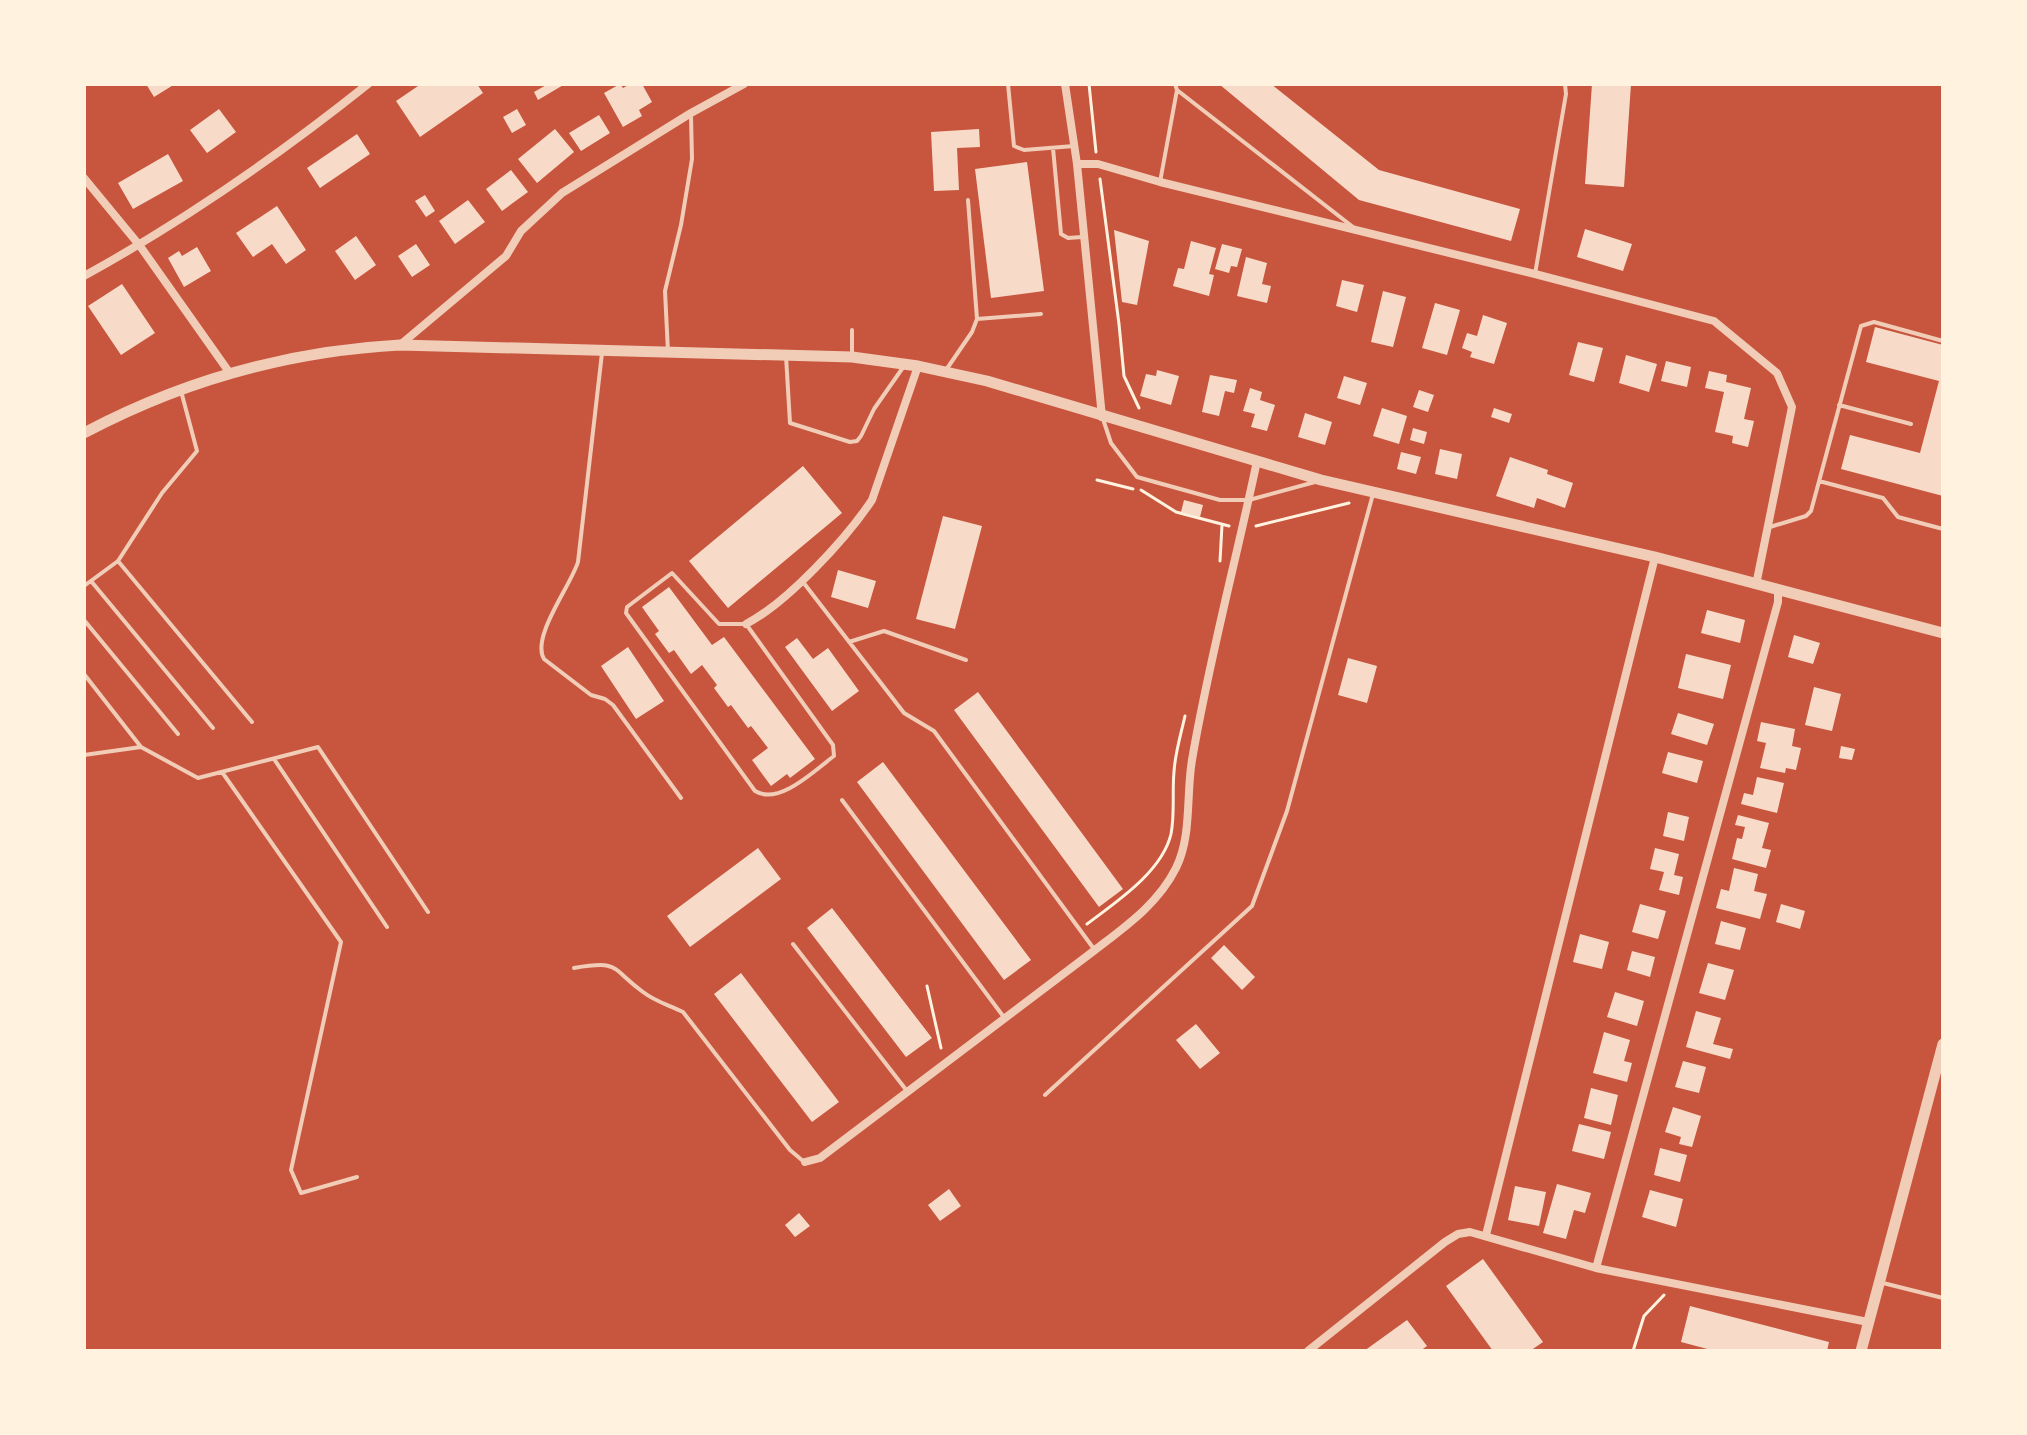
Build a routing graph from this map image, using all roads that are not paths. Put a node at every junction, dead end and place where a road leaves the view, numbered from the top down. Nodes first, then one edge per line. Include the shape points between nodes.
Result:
1 (368, 84) edge
2 (744, 84) edge
3 (1008, 84) edge
4 (1065, 84) edge
5 (1565, 84) edge
6 (1176, 87) edge
7 (691, 113) junction
8 (1074, 146) junction
9 (1053, 148) junction
10 (1077, 164) junction
11 (84, 178) edge
12 (1160, 182) junction
13 (968, 200) dead end
14 (1357, 230) junction
15 (1084, 237) junction
16 (140, 246) junction
17 (1535, 274) junction
18 (84, 276) edge
19 (1041, 314) dead end
20 (977, 319) junction
21 (852, 330) dead end
22 (1943, 341) edge
23 (400, 345) junction
24 (602, 351) junction
25 (668, 353) junction
26 (786, 356) junction
27 (852, 357) junction
28 (905, 364) junction
29 (918, 366) junction
30 (229, 372) junction
31 (945, 372) junction
32 (180, 389) junction
33 (1839, 405) junction
34 (1102, 417) junction
35 (1911, 424) dead end
36 (84, 433) edge
37 (1257, 461) junction
38 (1321, 480) junction
39 (1819, 481) junction
40 (1373, 490) junction
41 (1249, 500) junction
42 (1768, 527) junction
43 (1943, 529) edge
44 (1655, 557) junction
45 (118, 561) junction
46 (802, 580) junction
47 (91, 581) junction
48 (1756, 585) junction
49 (84, 586) edge
50 (1778, 591) junction
51 (84, 620) edge
52 (746, 624) junction
53 (1943, 633) edge
54 (849, 642) junction
55 (966, 660) dead end
56 (84, 674) edge
57 (252, 722) dead end
58 (213, 728) dead end
59 (178, 734) dead end
60 (141, 747) junction
61 (84, 755) edge
62 (274, 759) junction
63 (222, 772) junction
64 (681, 798) dead end
65 (842, 800) dead end
66 (428, 912) dead end
67 (387, 927) dead end
68 (793, 944) dead end
69 (1095, 950) junction
70 (574, 968) dead end
71 (1005, 1018) junction
72 (1943, 1044) edge
73 (908, 1092) junction
74 (1045, 1095) dead end
75 (805, 1162) joint
76 (357, 1177) dead end
77 (1486, 1235) junction
78 (1596, 1268) junction
79 (1878, 1282) junction
80 (1943, 1298) edge
81 (1868, 1322) junction
82 (1308, 1351) edge
83 (1861, 1351) edge

1 - 16 street via 294,143
2 - 7 street
3 - 9 lane via 1014,146
4 - 8 street
5 - 17 lane
6 - 12 lane
6 - 14 lane
7 - 23 street via 562,193 521,231 506,256
7 - 25 lane via 692,159 665,291
8 - 9 lane
8 - 10 street
9 - 15 lane via 1061,234
10 - 12 street via 1098,164
10 - 15 street
11 - 16 street
12 - 14 street
13 - 20 lane
14 - 17 street
15 - 34 street
16 - 18 street
16 - 30 street
17 - 42 street via 1714,321 1777,373 1792,407
19 - 20 lane
20 - 31 lane
21 - 27 lane
22 - 33 lane via 1867,323 1858,333
23 - 24 street
23 - 30 street via 352,348
24 - 25 street
24 - 64 lane via 578,562 543,633 540,651 591,695 613,705
25 - 26 street
26 - 27 street
26 - 28 lane via 790,423 850,442 861,436
27 - 28 street
28 - 29 street
29 - 31 street
29 - 46 street via 872,500
30 - 32 street
31 - 34 street
32 - 36 street
32 - 45 lane via 197,451
33 - 35 lane
33 - 39 lane
34 - 37 street
34 - 41 lane via 1111,443 1137,477 1220,500
37 - 38 street
37 - 41 street
38 - 40 street
38 - 41 lane
39 - 42 lane via 1806,516
39 - 43 lane via 1883,498 1898,517
40 - 44 street
40 - 74 lane via 1287,811 1252,906
41 - 69 street via 1192,762 1177,865 1136,919
42 - 48 street
44 - 48 street
44 - 77 street
45 - 47 lane
45 - 57 lane
46 - 52 street
46 - 54 lane
47 - 49 lane
47 - 58 lane
48 - 50 street
50 - 53 street
50 - 78 street
51 - 59 lane
52 - 52 lane via 835,751 789,790 763,795 755,791 625,610 672,573 719,624
54 - 55 lane via 884,631
54 - 69 lane via 904,713 934,731
56 - 60 lane
60 - 61 lane
60 - 63 lane via 198,778
62 - 63 lane
62 - 66 lane via 318,747
62 - 67 lane
63 - 76 lane via 341,942 291,1170 301,1193
65 - 71 lane
68 - 73 lane
69 - 71 street
70 - 75 lane via 610,965 639,990 683,1012 790,1150
71 - 73 street
72 - 79 street
73 - 75 street via 820,1158
77 - 78 street
77 - 82 street via 1458,1234
78 - 81 street
79 - 80 lane
79 - 81 street
81 - 83 street

